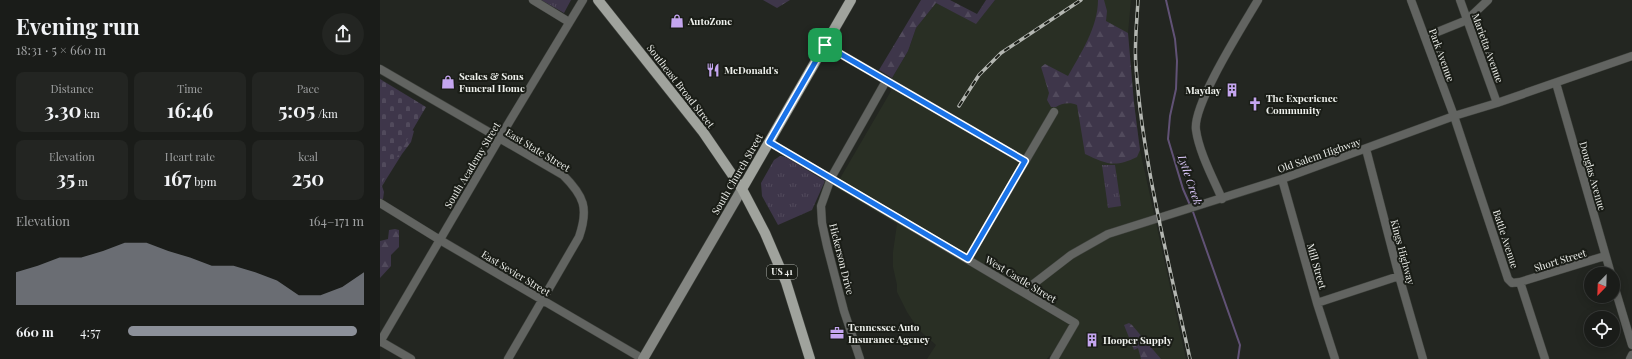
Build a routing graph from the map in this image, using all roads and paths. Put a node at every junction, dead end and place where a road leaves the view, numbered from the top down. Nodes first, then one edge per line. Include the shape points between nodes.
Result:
1 (533, 0) edge
2 (583, 0) edge
3 (598, 0) edge
4 (851, 0) edge
5 (1258, 0) edge
6 (1411, 0) edge
7 (1460, 0) edge
8 (1488, 0) edge
9 (1467, 20) junction
10 (569, 22) junction
11 (1425, 37) junction
12 (825, 45) junction
13 (1632, 56) edge
14 (380, 69) edge
15 (886, 81) junction
16 (1556, 83) junction
17 (1497, 103) junction
18 (1054, 112) dead end
19 (1454, 116) junction
20 (499, 139) junction
21 (769, 142) junction
22 (1366, 149) junction
23 (1025, 161) junction
24 (830, 178) junction
25 (1282, 178) junction
26 (742, 189) junction
27 (1222, 199) junction
28 (380, 203) edge
29 (440, 240) junction
30 (1605, 256) junction
31 (968, 259) junction
32 (1609, 267) edge
33 (1399, 276) junction
34 (1520, 282) junction
35 (1024, 292) junction
36 (542, 300) junction
37 (1317, 303) junction
38 (1619, 303) edge
39 (380, 342) edge
40 (1631, 343) edge
41 (1632, 355) edge
42 (411, 359) edge
43 (508, 359) edge
44 (643, 359) edge
45 (810, 359) edge
46 (860, 359) edge
47 (1054, 359) edge
48 (1335, 359) edge
49 (1423, 359) edge
50 (1545, 359) edge
51 (1630, 359) edge

1 - 10 street
2 - 10 street, South Academy Street
3 - 26 main road, Southeast Broad Street / US 41 via 703,132
4 - 12 main road, South Church Street
5 - 27 street via 1216,72 1199,110 1195,128
6 - 11 street, Park Avenue
7 - 9 street, Marietta Avenue
8 - 9 street
9 - 11 street
9 - 17 street, Marietta Avenue
10 - 20 street, South Academy Street
11 - 19 street, Park Avenue
12 - 15 street
12 - 21 main road, South Church Street
13 - 16 street, Old Salem Highway
14 - 20 street, East State Street
15 - 23 street
15 - 24 street, Hickerson Drive
16 - 17 street, Old Salem Highway
16 - 30 street, Douglas Avenue
17 - 19 street, Old Salem Highway
18 - 23 street
19 - 22 street, Old Salem Highway
19 - 34 street, Battle Avenue via 1508,279 1512,283
20 - 29 street, South Academy Street
20 - 36 street, East State Street via 563,175 574,186 584,208 584,222 579,237
21 - 24 street, West Castle Street
21 - 26 main road, South Church Street
22 - 25 street, Old Salem Highway
22 - 33 street, Kings Highway
23 - 31 street
24 - 31 street, West Castle Street
24 - 46 street, Hickerson Drive via 821,206 822,223 844,311
25 - 27 street, Old Salem Highway
25 - 37 street, Mill Street
26 - 44 street, South Church Street
26 - 45 main road, US 41 via 785,279
27 - 35 street, Old Salem Highway via 1108,234 1071,255
28 - 29 street, East Sevier Street
29 - 36 street, East Sevier Street
29 - 39 street, South Academy Street
30 - 32 street, Douglas Avenue
30 - 34 street, Short Street
31 - 35 street, West Castle Street
33 - 37 street
33 - 49 street, Kings Highway
34 - 50 street, Battle Avenue
35 - 47 street, West Castle Street via 1075,323
36 - 43 street, East State Street
36 - 44 street, East Sevier Street
37 - 48 street, Mill Street
38 - 40 street
39 - 42 street
41 - 51 street

